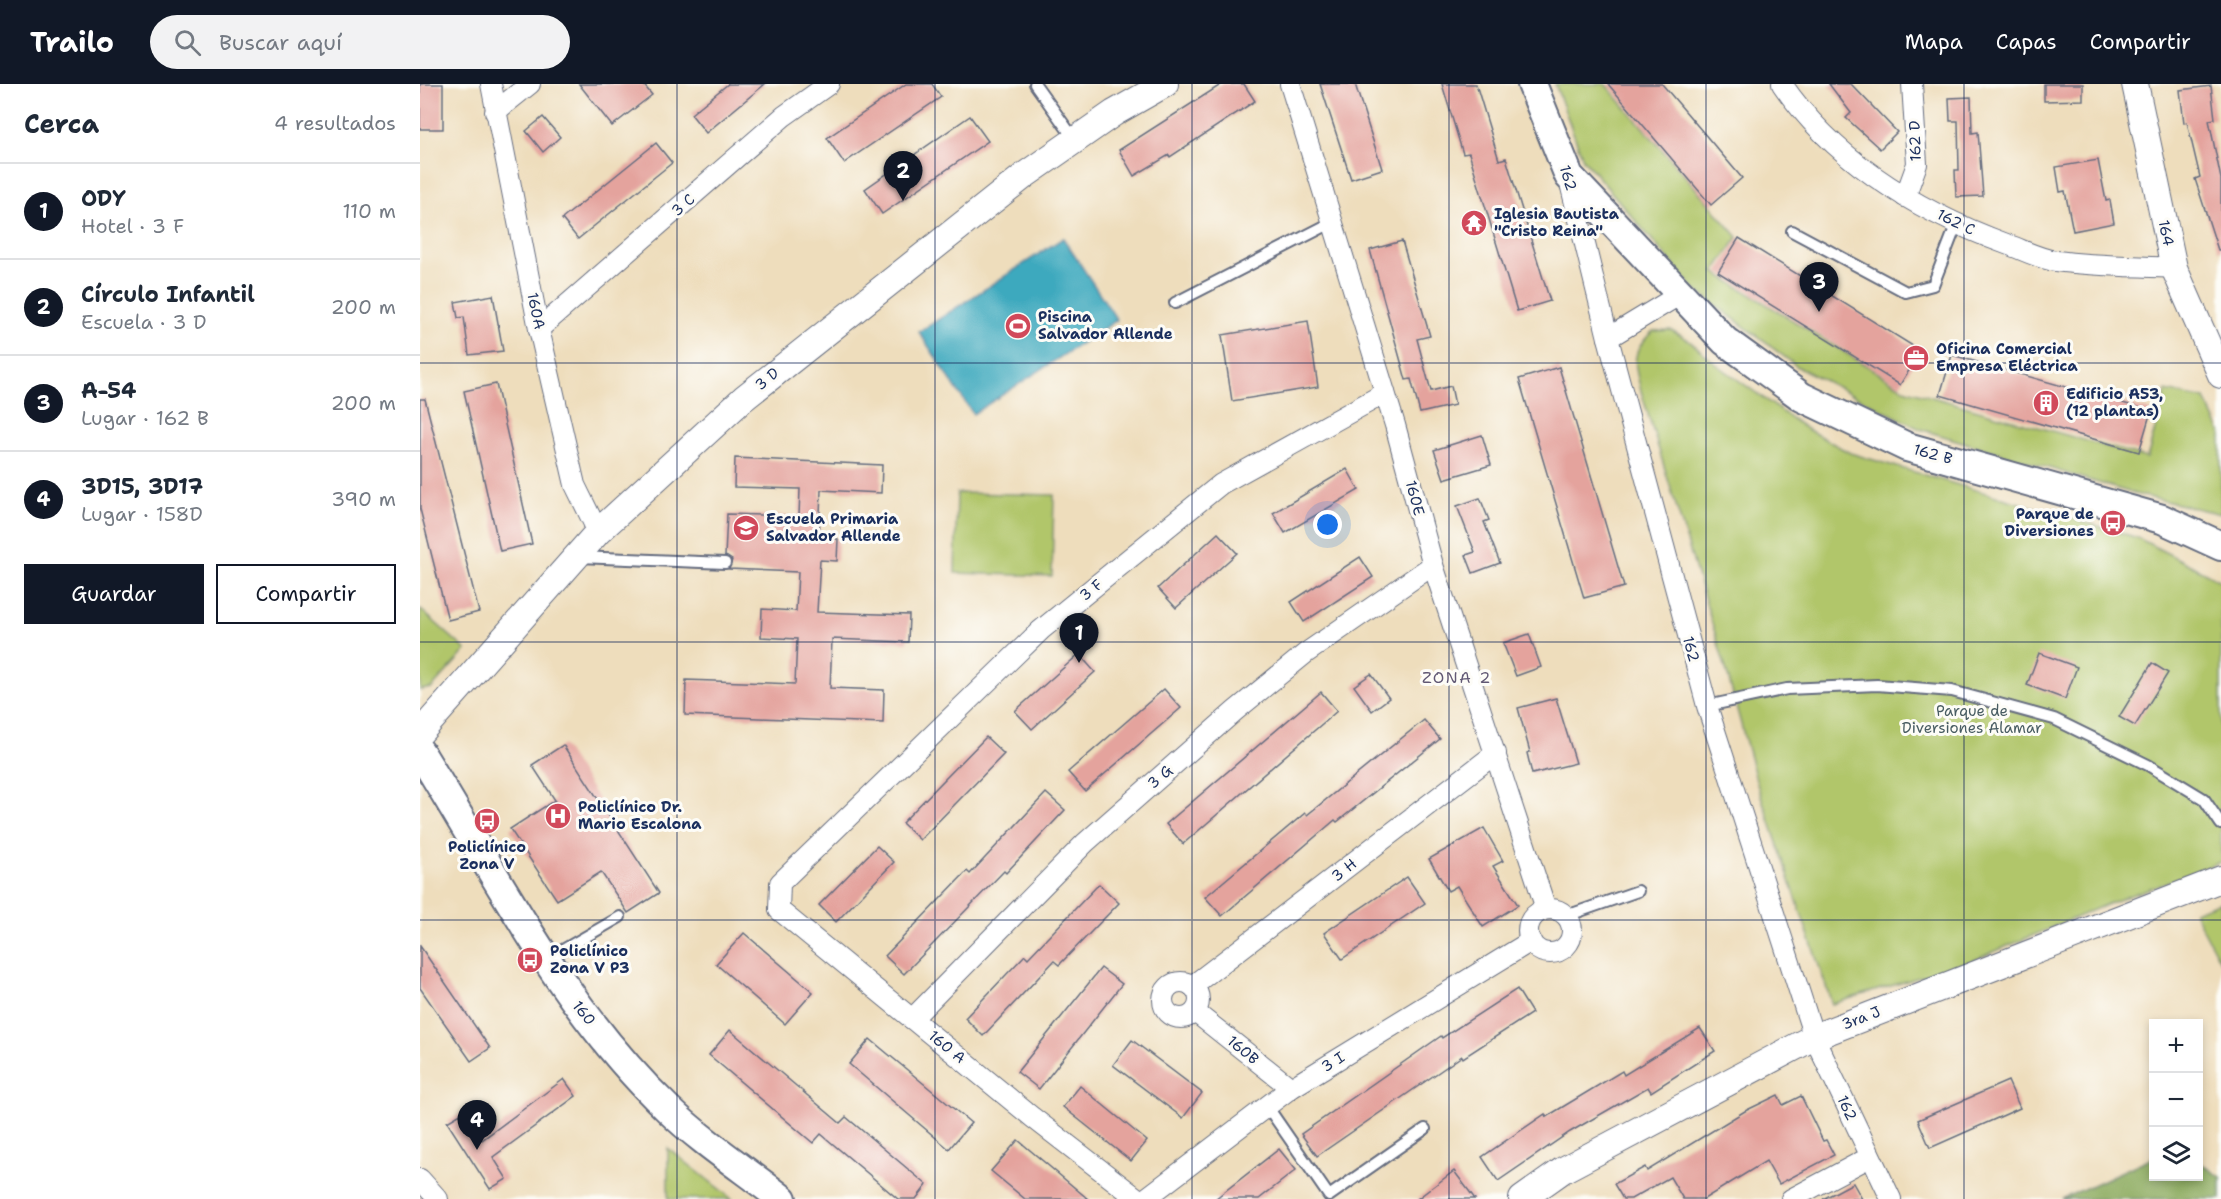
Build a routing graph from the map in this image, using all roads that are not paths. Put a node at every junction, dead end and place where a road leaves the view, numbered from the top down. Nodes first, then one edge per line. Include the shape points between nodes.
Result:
1 (491, 84) edge
2 (530, 84) edge
3 (830, 84) edge
4 (1035, 84) edge
5 (1165, 84) edge
6 (1290, 84) edge
7 (1532, 84) edge
8 (1782, 84) edge
9 (1912, 84) edge
10 (2134, 84) edge
11 (495, 112) junction
12 (1076, 140) junction
13 (1569, 176) junction
14 (1905, 197) junction
15 (1333, 222) junction
16 (1958, 223) junction
17 (1792, 231) dead end
18 (2174, 268) junction
19 (1679, 294) junction
20 (1175, 303) dead end
21 (539, 330) junction
22 (1608, 338) junction
23 (2221, 375) edge
24 (1385, 393) junction
25 (598, 532) junction
26 (2221, 546) edge
27 (576, 557) junction
28 (725, 563) dead end
29 (1433, 565) junction
30 (1707, 706) junction
31 (420, 733) edge
32 (420, 752) edge
33 (1496, 753) junction
34 (2221, 824) edge
35 (2221, 879) edge
36 (780, 883) joint
37 (1638, 891) dead end
38 (1546, 909) junction
39 (1566, 916) junction
40 (620, 917) dead end
41 (1531, 941) junction
42 (546, 959) junction
43 (1192, 986) junction
44 (1196, 1012) junction
45 (912, 1019) junction
46 (1814, 1036) junction
47 (1291, 1088) junction
48 (1267, 1106) junction
49 (1425, 1129) dead end
50 (1870, 1156) junction
51 (420, 1179) edge
52 (438, 1199) edge
53 (782, 1199) edge
54 (1138, 1199) edge
55 (1145, 1199) edge
56 (1522, 1199) edge
57 (1791, 1199) edge
58 (1891, 1199) edge

1 - 11 street, 160A
2 - 11 street
3 - 21 street, 3 C via 784,116
4 - 12 lane
5 - 12 street, 3 D
6 - 15 street, 160E
7 - 13 main road, 162
8 - 14 street, 162 C via 1830,141
9 - 14 street, 162 D via 1917,164
10 - 18 street, 164
11 - 21 street, 160A
12 - 25 street, 3 D via 1025,175 744,398
13 - 19 main road, 162 B
13 - 22 street, 162
14 - 16 street, 162 C
15 - 20 lane
15 - 24 street, 160E
16 - 17 lane via 1933,285 1906,292
16 - 18 street, 162 C via 1975,233 2054,261
18 - 23 street, 164
19 - 22 street
19 - 26 main road, 162 B via 1725,341 1802,397 1907,447 2162,519
21 - 25 street, 160A via 575,485
22 - 30 street, 162
24 - 29 street, 160E
24 - 36 street, 3 F via 1212,491 1041,630
25 - 27 street, 3 D
27 - 28 lane
27 - 31 street, 3 D
29 - 33 street, 160E
29 - 45 street, 3 G via 1306,653 1235,711 1085,843
30 - 34 lane via 1787,689 1877,684 1952,691 2054,719 2148,765 2204,800
30 - 46 street, 162
32 - 42 main road, 160
33 - 38 street, 160E
33 - 43 street, 3 H
35 - 46 street, 3ra J
36 - 45 street, 160 A via 779,910
37 - 39 lane
38 - 39 street
38 - 41 street via 1538,912 1529,926
39 - 41 street via 1572,929 1563,949 1541,951
40 - 42 lane
41 - 47 street, 3 I
42 - 53 main road, 160 via 579,1008 668,1109
43 - 44 street via 1199,997
43 - 44 street via 1173,983 1162,1000 1174,1018 1190,1017
44 - 47 street, 160B
45 - 54 street, 160 A
46 - 50 street, 162
46 - 56 street, 3ra J via 1563,1170
47 - 48 street, 3 I
48 - 49 lane via 1329,1196
48 - 55 street, 3 I
50 - 57 street
50 - 58 street, 162
51 - 52 street

